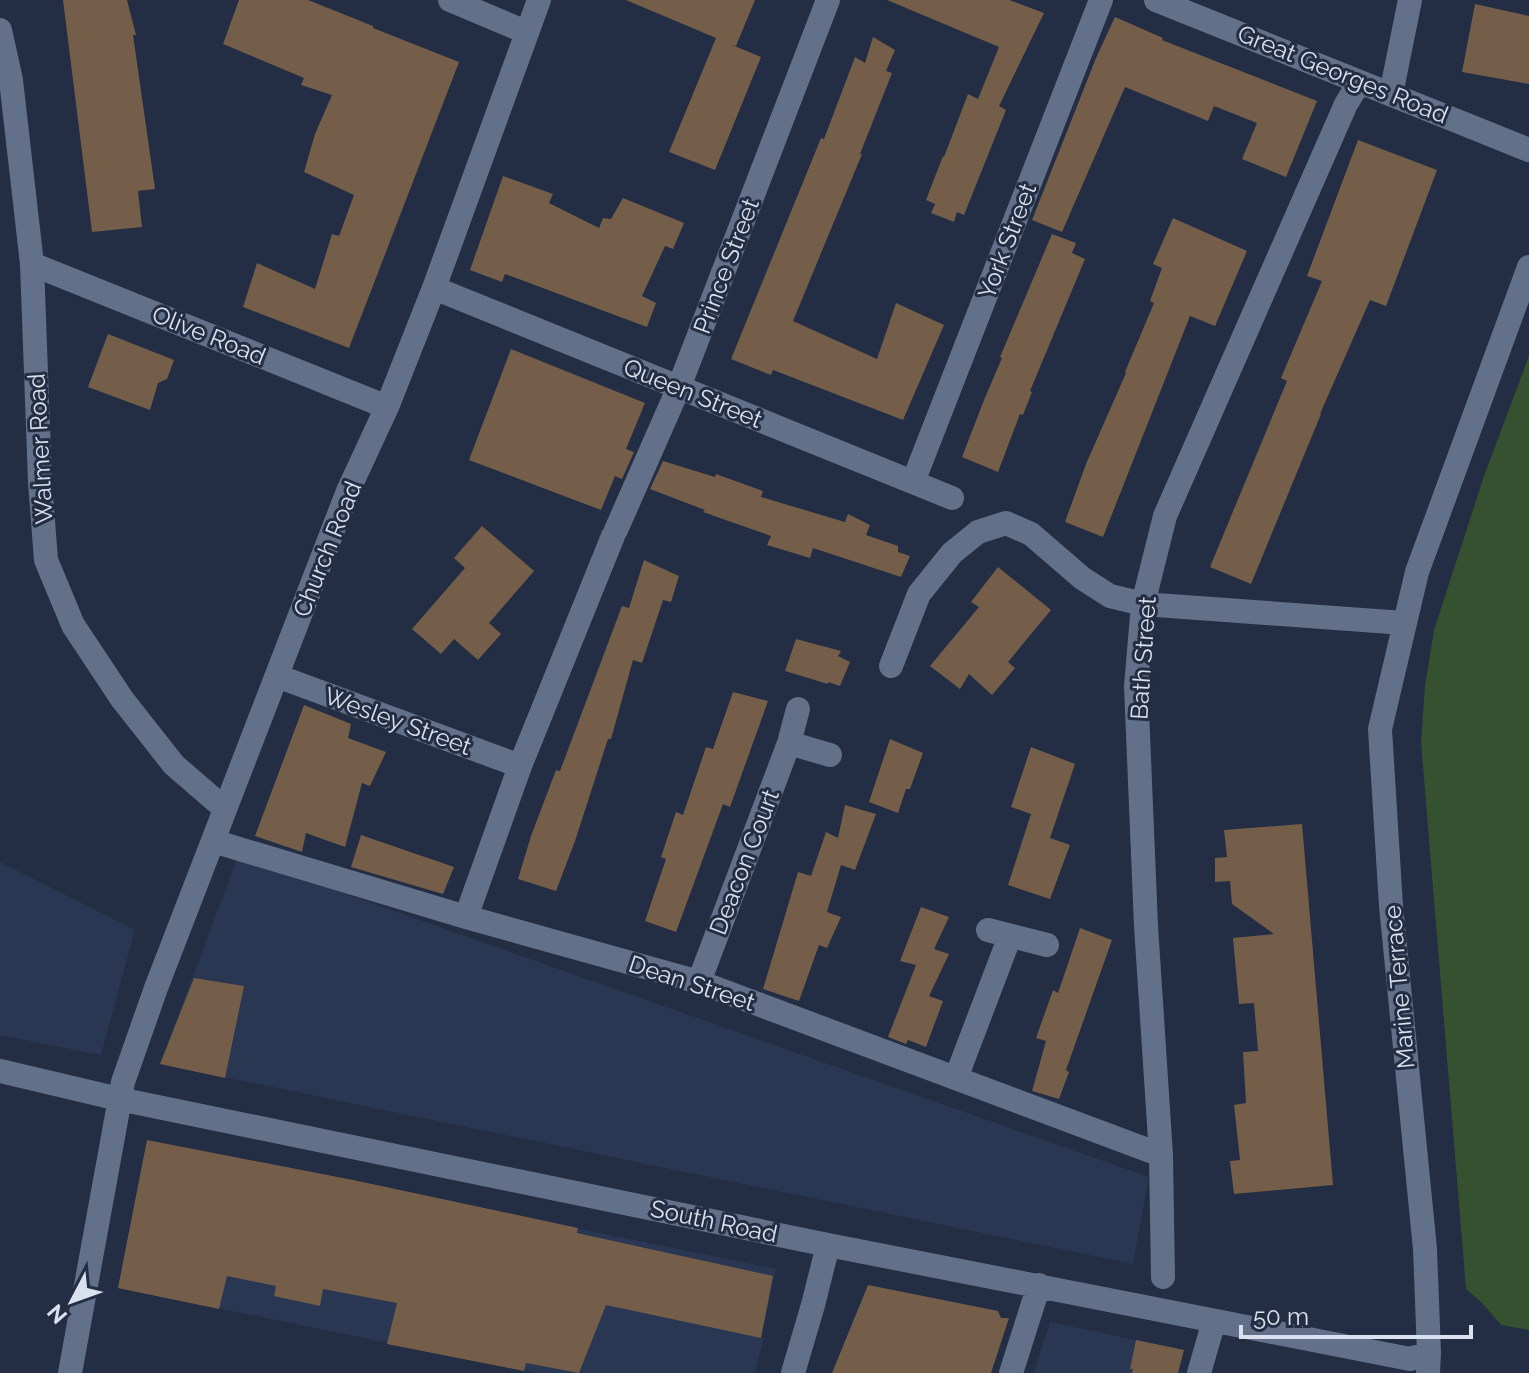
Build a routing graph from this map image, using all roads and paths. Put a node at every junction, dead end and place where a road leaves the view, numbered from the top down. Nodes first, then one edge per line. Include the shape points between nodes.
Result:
1 (450, 0) edge
2 (539, 0) edge
3 (828, 0) edge
4 (1101, 0) edge
5 (1156, 0) edge
6 (1410, 0) edge
7 (1210, 10) edge
8 (0, 30) edge
9 (526, 32) junction
10 (1359, 83) junction
11 (1391, 94) junction
12 (1529, 150) edge
13 (32, 264) junction
14 (1529, 267) edge
15 (434, 288) junction
16 (679, 387) junction
17 (387, 407) junction
18 (913, 482) junction
19 (952, 498) dead end
20 (1143, 604) junction
21 (1404, 623) junction
22 (891, 666) dead end
23 (277, 676) junction
24 (798, 709) dead end
25 (789, 743) junction
26 (830, 755) dead end
27 (520, 766) junction
28 (225, 809) junction
29 (213, 841) junction
30 (466, 917) junction
31 (1047, 945) dead end
32 (699, 982) junction
33 (0, 1071) edge
34 (956, 1078) junction
35 (119, 1099) junction
36 (1161, 1155) junction
37 (828, 1245) junction
38 (1163, 1277) dead end
39 (1039, 1285) junction
40 (1214, 1321) junction
41 (1429, 1363) edge
42 (70, 1373) edge
43 (793, 1373) edge
44 (1011, 1373) edge
45 (1199, 1373) edge

1 - 9 street
2 - 9 street, Church Road
3 - 16 street, Prince Street
4 - 18 street, York Street
5 - 7 street, Great Georges Road
6 - 11 street
7 - 10 street, Great Georges Road
8 - 13 street, Walmer Road via 11,80
9 - 15 street, Church Road
10 - 11 street, Great Georges Road
10 - 20 street, Bath Street via 1165,516
11 - 12 street, Great Georges Road
13 - 17 street, Olive Road
13 - 28 street, Walmer Road via 46,560 73,625 122,699 174,765
14 - 21 street, Marine Terrace via 1417,572
15 - 16 street, Queen Street
15 - 17 street, Church Road
16 - 18 street, Queen Street
16 - 27 street, Prince Street
17 - 23 street, Church Road via 348,491
18 - 19 street, Queen Street
20 - 21 street
20 - 22 street via 1110,596 1031,534 1006,523 978,532 952,553 919,594
20 - 36 street, Bath Street via 1136,686
21 - 41 street, Marine Terrace via 1380,729 1391,906 1425,1249
23 - 27 street, Wesley Street
23 - 28 street, Church Road
24 - 25 street, Deacon Court
25 - 26 street
25 - 32 street, Deacon Court
27 - 30 street
28 - 29 street, Church Road
29 - 30 street, Dean Street
29 - 35 street, Church Road
30 - 32 street, Dean Street
31 - 34 street via 999,933
32 - 34 street, Dean Street
33 - 35 street, South Road
34 - 36 street, Dean Street
35 - 37 street, South Road
35 - 42 street, Church Road
36 - 38 street, Bath Street
37 - 39 street, South Road
37 - 43 street
39 - 40 street, South Road
39 - 44 street
40 - 41 street, South Road
40 - 45 street

